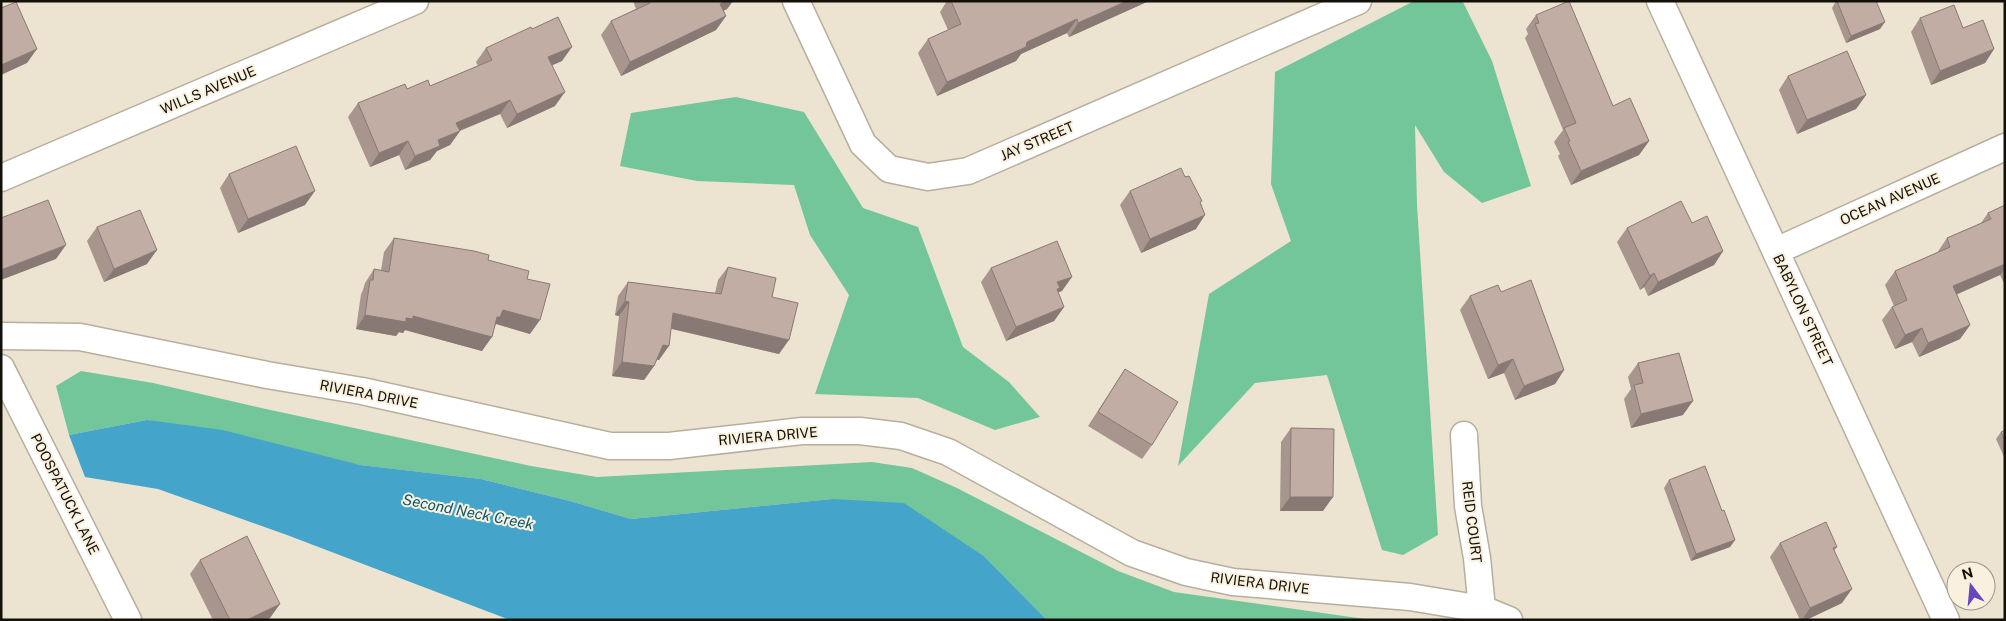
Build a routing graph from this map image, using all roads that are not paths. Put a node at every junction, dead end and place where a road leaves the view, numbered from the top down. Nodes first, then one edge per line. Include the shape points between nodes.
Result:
1 (415, 1) edge
2 (796, 1) edge
3 (1358, 1) edge
4 (1660, 1) edge
5 (2005, 147) edge
6 (1, 178) edge
7 (1776, 250) junction
8 (1, 336) edge
9 (1, 368) edge
10 (1464, 435) dead end
11 (1482, 609) junction
12 (128, 620) edge
13 (1509, 620) edge
14 (1946, 620) edge

1 - 6 street, WILLS AVENUE
2 - 3 street, JAY STREET via 863,144 889,169 928,177 968,170
4 - 7 street, BABYLON STREET
5 - 7 street, OCEAN AVENUE
7 - 14 street, BABYLON STREET
8 - 11 street, RIVIERA DRIVE via 80,337 362,391 610,446 669,446 802,431 860,431 901,436 948,452 1132,553 1186,572 1233,582 1410,596
9 - 12 street, POOSPATUCK LANE
10 - 11 street, REID COURT via 1468,506
11 - 13 street, RIVIERA DRIVE

